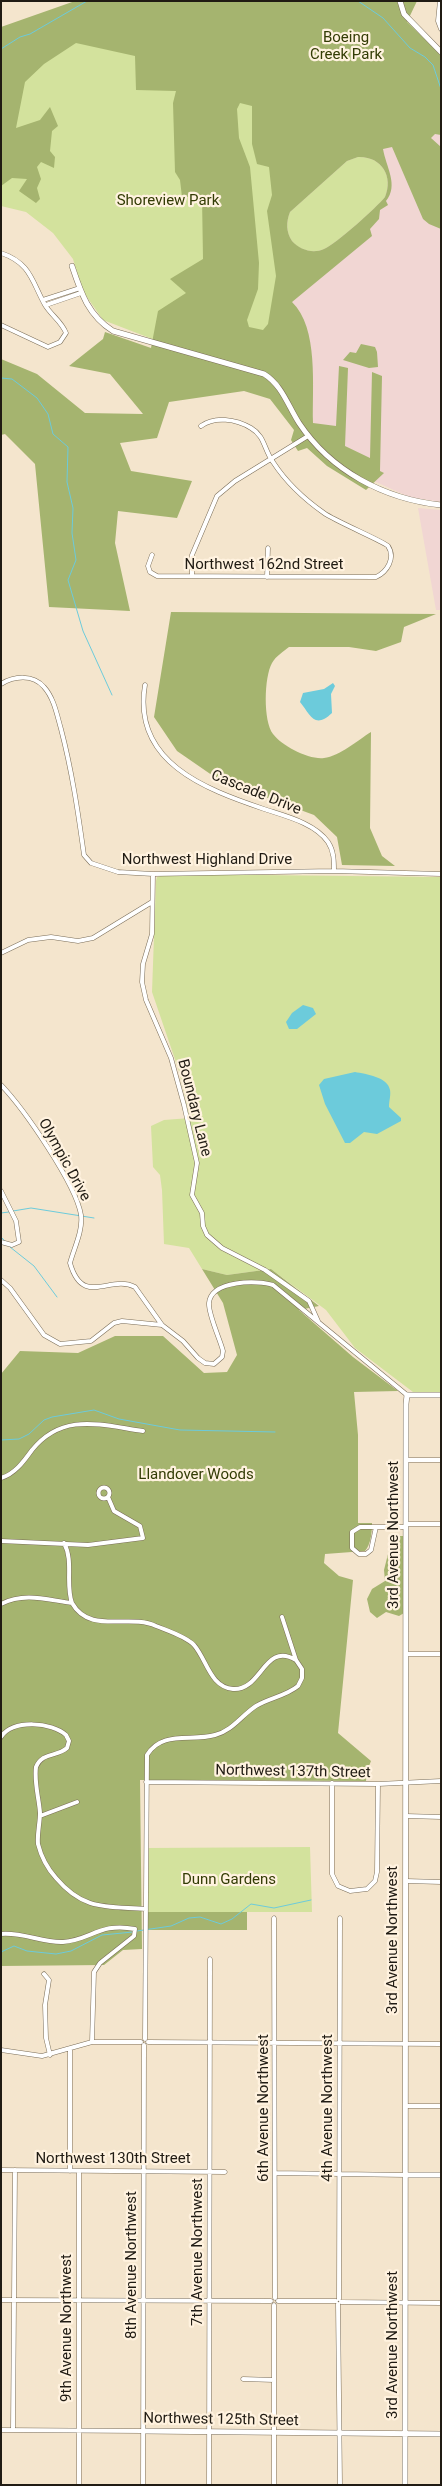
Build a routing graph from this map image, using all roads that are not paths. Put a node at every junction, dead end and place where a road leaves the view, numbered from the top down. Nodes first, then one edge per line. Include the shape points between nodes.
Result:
1 (400, 1) edge
2 (440, 1) edge
3 (441, 29) edge
4 (441, 52) edge
5 (1, 254) edge
6 (72, 266) dead end
7 (80, 290) junction
8 (43, 300) junction
9 (46, 306) junction
10 (1, 325) edge
11 (201, 426) dead end
12 (308, 436) junction
13 (271, 460) junction
14 (441, 505) edge
15 (268, 548) dead end
16 (152, 555) dead end
17 (192, 575) junction
18 (267, 576) junction
19 (1, 684) edge
20 (145, 685) dead end
21 (334, 871) junction
22 (153, 874) junction
23 (441, 874) edge
24 (152, 902) junction
25 (1, 953) edge
26 (1, 1085) edge
27 (1, 1191) edge
28 (1, 1242) edge
29 (1, 1280) edge
30 (309, 1314) joint
31 (319, 1323) junction
32 (162, 1325) junction
33 (407, 1395) junction
34 (441, 1395) edge
35 (143, 1431) dead end
36 (406, 1460) junction
37 (441, 1460) edge
38 (1, 1478) edge
39 (108, 1497) dead end
40 (441, 1524) edge
41 (406, 1525) junction
42 (376, 1527) junction
43 (1, 1542) edge
44 (64, 1543) junction
45 (72, 1603) junction
46 (1, 1604) edge
47 (282, 1617) dead end
48 (406, 1654) junction
49 (441, 1654) edge
50 (296, 1660) junction
51 (1, 1737) edge
52 (441, 1781) edge
53 (146, 1782) junction
54 (406, 1782) junction
55 (332, 1783) junction
56 (378, 1784) junction
57 (77, 1802) dead end
58 (40, 1816) junction
59 (406, 1816) junction
60 (441, 1816) edge
61 (406, 1881) junction
62 (441, 1882) edge
63 (146, 1911) junction
64 (274, 1918) dead end
65 (340, 1918) dead end
66 (1, 1934) edge
67 (210, 1959) dead end
68 (44, 1974) dead end
69 (92, 2042) junction
70 (144, 2042) junction
71 (209, 2042) junction
72 (276, 2043) junction
73 (340, 2043) junction
74 (406, 2044) junction
75 (441, 2044) edge
76 (70, 2049) junction
77 (1, 2050) edge
78 (50, 2055) junction
79 (406, 2106) junction
80 (441, 2106) edge
81 (1, 2170) edge
82 (15, 2170) junction
83 (70, 2171) junction
84 (79, 2171) junction
85 (144, 2171) junction
86 (210, 2172) junction
87 (225, 2172) dead end
88 (275, 2173) junction
89 (339, 2175) junction
90 (406, 2175) junction
91 (441, 2175) edge
92 (1, 2300) edge
93 (14, 2300) junction
94 (143, 2300) junction
95 (275, 2300) junction
96 (78, 2301) junction
97 (210, 2301) junction
98 (338, 2301) junction
99 (405, 2303) junction
100 (441, 2303) edge
101 (243, 2379) dead end
102 (274, 2380) junction
103 (1, 2430) edge
104 (13, 2430) junction
105 (79, 2430) junction
106 (143, 2431) junction
107 (208, 2432) junction
108 (273, 2433) junction
109 (339, 2433) junction
110 (405, 2434) junction
111 (441, 2434) edge
112 (79, 2485) edge
113 (143, 2485) edge
114 (210, 2485) edge
115 (274, 2485) edge
116 (340, 2485) edge
117 (405, 2485) edge

1 - 4 street via 404,14
2 - 3 street via 438,21
5 - 8 street via 24,267 33,277
6 - 7 street
7 - 8 street
7 - 9 street
7 - 12 street via 95,317 113,331 264,374 278,386
8 - 9 street
9 - 10 street via 66,333 60,342 48,347
11 - 13 street via 220,419 245,425 262,437
12 - 13 street
12 - 14 street via 331,459 361,480 404,499
13 - 17 street via 217,496 192,554
13 - 18 street, Northwest 162nd Street via 287,481 324,513 344,526 382,541 387,546 390,562 384,574 376,577
15 - 18 street
16 - 17 street, Northwest 162nd Street via 148,566 152,574
17 - 18 street, Northwest 162nd Street
19 - 22 street, Northwest Highland Drive via 16,677 30,678 43,686 54,705 73,773 84,855 91,863 118,872
20 - 21 street, Cascade Drive via 143,707 147,730 157,748 174,765 204,786 289,817 317,831 332,849
21 - 22 street, Northwest Highland Drive
21 - 23 street, Northwest Highland Drive
22 - 24 street, Boundary Lane
24 - 25 street via 93,938 78,941 51,937 28,940
24 - 31 street, Boundary Lane via 152,934 142,982 146,1000 171,1058 184,1105 197,1163 192,1195 202,1213 203,1226 207,1235 222,1248 264,1270 309,1301
26 - 32 street, Olympic Drive via 42,1138 77,1201 80,1231 70,1263 77,1281 100,1288 135,1287
27 - 28 street via 16,1221 19,1242 12,1245
29 - 32 street via 44,1335 60,1344 91,1341 114,1323 122,1321
30 - 31 street, Boundary Lane
30 - 32 street, Olympic Drive via 274,1284 261,1280 220,1288 209,1306 223,1351 222,1357 214,1364 198,1358
31 - 33 street, Boundary Lane
33 - 34 street
33 - 36 street, 3rd Avenue Northwest
35 - 38 street via 86,1424 64,1426 47,1435 16,1469
36 - 37 street
36 - 41 street, 3rd Avenue Northwest
39 - 44 street via 114,1511 140,1526 143,1538 102,1544
40 - 41 street
41 - 42 street
41 - 48 street, 3rd Avenue Northwest
42 - 42 street via 360,1527 352,1532 354,1551 361,1554 370,1552
43 - 44 street
44 - 45 street via 69,1556
45 - 46 street via 26,1597
45 - 50 street via 78,1612 91,1620 149,1623 189,1642 216,1681 227,1688 238,1689 248,1685 274,1657 286,1656
47 - 50 street, 8th Avenue Northwest
48 - 49 street
48 - 54 street, 3rd Avenue Northwest
50 - 53 street, 8th Avenue Northwest via 302,1673 298,1686 258,1705 226,1731 208,1737 168,1739 156,1744 147,1755
51 - 58 street via 11,1728 23,1725 55,1728 68,1736 65,1750 45,1756 37,1763
52 - 54 street, Northwest 137th Street
53 - 55 street, Northwest 137th Street
53 - 63 street, 8th Avenue Northwest
54 - 56 street, Northwest 137th Street
54 - 59 street, 3rd Avenue Northwest
55 - 56 street, Northwest 137th Street
55 - 56 street via 332,1874 341,1888 357,1891 370,1887 376,1876
57 - 58 street
58 - 63 street via 38,1839 42,1857 68,1892 93,1905
59 - 60 street
59 - 61 street, 3rd Avenue Northwest
61 - 62 street
61 - 74 street, 3rd Avenue Northwest
63 - 70 street, 8th Avenue Northwest
64 - 72 street, 6th Avenue Northwest
65 - 73 street, 4th Avenue Northwest
66 - 69 street via 65,1942 101,1929 135,1931 98,1965 92,1976
67 - 71 street, 7th Avenue Northwest
68 - 78 street via 49,1980 45,2005
69 - 70 street
69 - 76 street
70 - 71 street
70 - 85 street, 8th Avenue Northwest
71 - 72 street
71 - 86 street, 7th Avenue Northwest
72 - 73 street
72 - 88 street, 6th Avenue Northwest
73 - 74 street
73 - 89 street, 4th Avenue Northwest
74 - 75 street
74 - 79 street, 3rd Avenue Northwest
76 - 78 street
76 - 83 street
77 - 78 street via 34,2056
79 - 80 street
79 - 90 street, 3rd Avenue Northwest
81 - 82 street, Northwest 130th Street
82 - 83 street, Northwest 130th Street
82 - 93 street
83 - 84 street, Northwest 130th Street
84 - 85 street, Northwest 130th Street
84 - 96 street, 9th Avenue Northwest
85 - 86 street, Northwest 130th Street
85 - 94 street, 8th Avenue Northwest
86 - 87 street, Northwest 130th Street
86 - 97 street, 7th Avenue Northwest
88 - 89 street
88 - 95 street, 6th Avenue Northwest
89 - 90 street
89 - 98 street, 4th Avenue Northwest
90 - 91 street
90 - 99 street, 3rd Avenue Northwest
92 - 93 street
93 - 96 street
93 - 104 street
94 - 96 street
94 - 97 street
94 - 106 street, 8th Avenue Northwest
95 - 97 street
95 - 98 street
95 - 102 street
96 - 105 street, 9th Avenue Northwest
97 - 107 street, 7th Avenue Northwest
98 - 99 street
98 - 109 street, 4th Avenue Northwest
99 - 100 street
99 - 110 street, 3rd Avenue Northwest
101 - 102 street
102 - 108 street
103 - 104 street, Northwest 125th Street
104 - 105 street, Northwest 125th Street
105 - 106 street, Northwest 125th Street
105 - 112 street, 9th Avenue Northwest
106 - 107 street, Northwest 125th Street
106 - 113 street, 8th Avenue Northwest
107 - 108 street, Northwest 125th Street
107 - 114 street, 7th Avenue Northwest
108 - 109 street, Northwest 125th Street
108 - 115 street
109 - 110 street, Northwest 125th Street
109 - 116 street, 4th Avenue Northwest
110 - 111 street, Northwest 125th Street
110 - 117 street, 3rd Avenue Northwest

